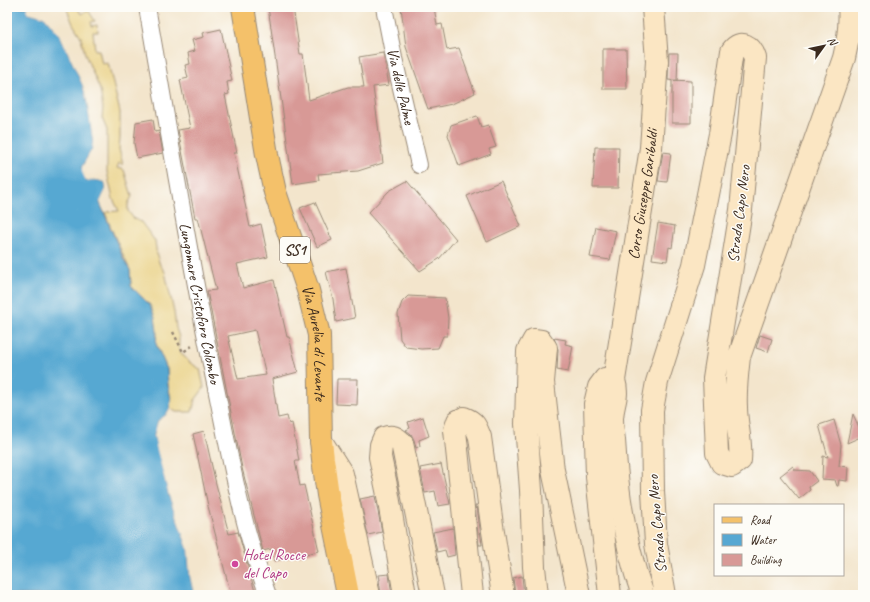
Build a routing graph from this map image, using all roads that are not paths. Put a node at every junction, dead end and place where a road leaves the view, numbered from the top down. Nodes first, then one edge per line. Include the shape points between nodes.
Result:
1 (147, 7) edge
2 (243, 7) edge
3 (384, 7) edge
4 (653, 7) edge
5 (849, 7) edge
6 (419, 165) dead end
7 (614, 380) junction
8 (321, 441) junction
9 (268, 595) edge
10 (348, 595) edge
11 (369, 595) edge
12 (405, 595) edge
13 (433, 595) edge
14 (472, 595) edge
15 (503, 595) edge
16 (537, 595) edge
17 (579, 595) edge
18 (610, 595) edge
19 (643, 595) edge
20 (665, 595) edge

1 - 9 street, Lungomare Cristoforo Colombo via 209,358 245,525
2 - 8 main road, Via Aurelia di Levante / SS1 via 275,192 308,290 319,335
3 - 6 street, Via delle Palme
4 - 7 main road, Corso Giuseppe Garibaldi via 657,61 651,148
5 - 20 main road, Strada Capo Nero via 850,18 844,58 739,357 735,388 741,452 740,460 732,466 722,463 717,453 714,378 741,210 755,58 752,50 746,45 738,46 732,51 720,134 694,265 657,382 652,410 656,544
7 - 18 main road via 606,380 599,387 595,404 597,476
7 - 19 main road, Strada Capo Nero via 617,390 612,418 623,518
8 - 10 main road, Via Aurelia di Levante / SS1 via 328,495
8 - 11 main road via 342,474
12 - 13 main road via 380,457 384,438 389,436 397,438 402,443
14 - 15 main road via 455,430 458,421 464,418 471,420 480,437
16 - 17 main road via 526,424 528,351 534,340 541,341 546,348 543,382 553,470

